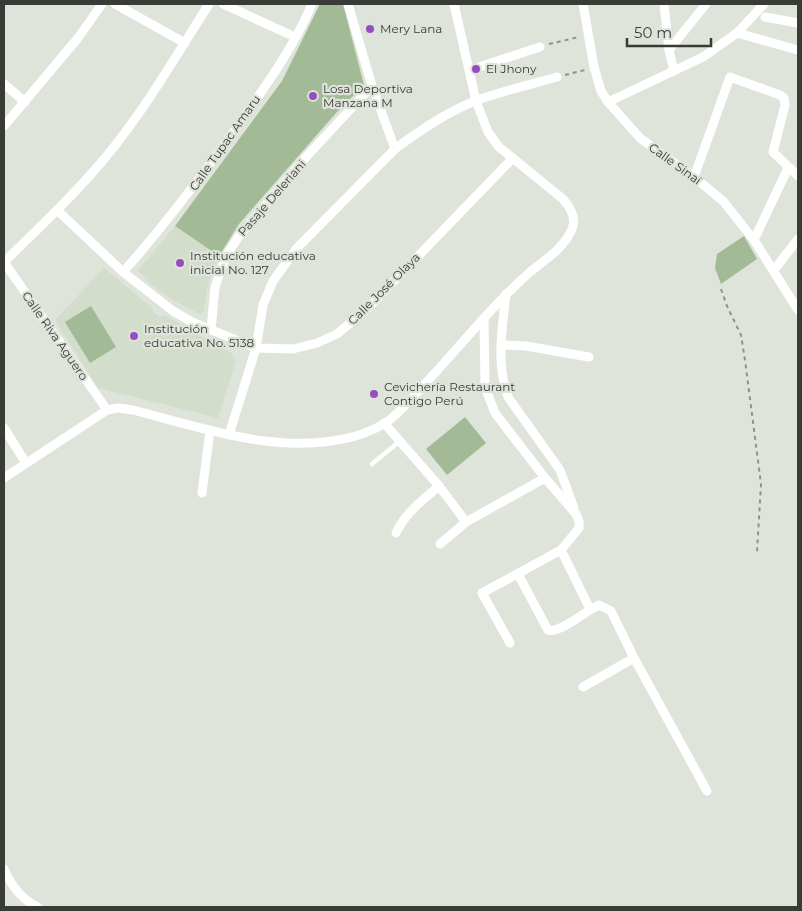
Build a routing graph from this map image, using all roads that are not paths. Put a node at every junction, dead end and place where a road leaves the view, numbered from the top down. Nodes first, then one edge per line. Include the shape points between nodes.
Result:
1 (102, 4) edge
2 (115, 4) edge
3 (210, 4) edge
4 (222, 4) edge
5 (312, 4) edge
6 (348, 4) edge
7 (454, 4) edge
8 (583, 4) edge
9 (664, 4) edge
10 (706, 4) edge
11 (764, 4) edge
12 (765, 17) dead end
13 (798, 23) edge
14 (737, 33) junction
15 (295, 37) junction
16 (185, 42) junction
17 (540, 47) road end
18 (669, 50) junction
19 (798, 50) edge
20 (470, 70) junction
21 (674, 71) junction
22 (557, 77) road end
23 (4, 84) edge
24 (372, 86) junction
25 (476, 101) junction
26 (25, 102) junction
27 (608, 102) junction
28 (4, 126) edge
29 (395, 149) junction
30 (513, 158) junction
31 (788, 168) junction
32 (798, 176) edge
33 (694, 177) junction
34 (57, 210) junction
35 (798, 239) edge
36 (754, 240) junction
37 (4, 262) edge
38 (774, 270) junction
39 (123, 272) junction
40 (506, 294) junction
41 (798, 310) edge
42 (484, 319) junction
43 (211, 330) junction
44 (501, 344) junction
45 (256, 348) junction
46 (589, 357) dead end
47 (107, 410) junction
48 (384, 423) junction
49 (4, 428) edge
50 (210, 430) junction
51 (229, 435) junction
52 (400, 441) junction
53 (26, 463) junction
54 (372, 464) dead end
55 (4, 478) edge
56 (545, 478) junction
57 (439, 486) junction
58 (202, 493) dead end
59 (576, 514) junction
60 (466, 522) junction
61 (396, 533) dead end
62 (440, 544) dead end
63 (561, 550) junction
64 (518, 574) junction
65 (590, 609) junction
66 (510, 643) dead end
67 (634, 658) junction
68 (583, 687) dead end
69 (707, 790) dead end
70 (4, 870) edge
71 (38, 907) edge

1 - 26 street
2 - 16 street
3 - 16 street
4 - 15 street
5 - 15 street, Calle Tupac Amaru
6 - 24 street
7 - 20 street
8 - 27 street, Calle Sinaí via 594,67
9 - 18 street
10 - 18 street
11 - 14 street
12 - 13 street
14 - 19 street
14 - 21 street via 704,57
15 - 39 street, Calle Tupac Amaru via 254,103 198,182
16 - 34 street via 138,115 105,158
17 - 20 street
18 - 21 street
20 - 25 street
21 - 27 street
22 - 25 street
23 - 26 street
24 - 29 street
24 - 43 street, Pasaje Deleriani via 239,236 226,256 215,287
25 - 29 street
25 - 30 street via 488,132
26 - 28 street
27 - 33 street, Calle Sinaí via 644,142
29 - 45 street via 283,266 263,305
30 - 40 street via 563,199 574,220 564,243
30 - 45 street, Calle José Olaya via 368,308 337,334 293,349
31 - 32 street
31 - 33 street via 773,152 784,98 730,77
31 - 36 street
33 - 36 street, Calle Sinaí via 723,201
34 - 37 street
34 - 39 street, Calle José Olaya
35 - 38 street
36 - 38 street, Calle Sinaí
37 - 47 street, Calle Riva Aguero
38 - 41 street, Calle Sinaí
39 - 43 street, Calle José Olaya via 173,311
40 - 42 street
40 - 44 street
42 - 48 street via 406,405
42 - 56 street via 484,387 495,412
43 - 45 street, Calle José Olaya
44 - 46 street
44 - 59 street via 500,372 508,397 560,470
45 - 51 street
47 - 50 street via 133,410
47 - 53 street
48 - 51 street via 352,437 321,442 274,442
48 - 52 street
49 - 53 street
50 - 51 street
50 - 58 street
52 - 54 lane
52 - 57 street
53 - 55 street
56 - 59 street
56 - 60 street
57 - 60 street
57 - 61 street via 415,507
59 - 63 street via 579,528
60 - 62 street
63 - 64 street
63 - 65 street
64 - 65 street via 551,632
64 - 66 street via 482,593
65 - 67 street via 599,605 612,611
67 - 68 street
67 - 69 street
70 - 71 street via 10,883 30,904

